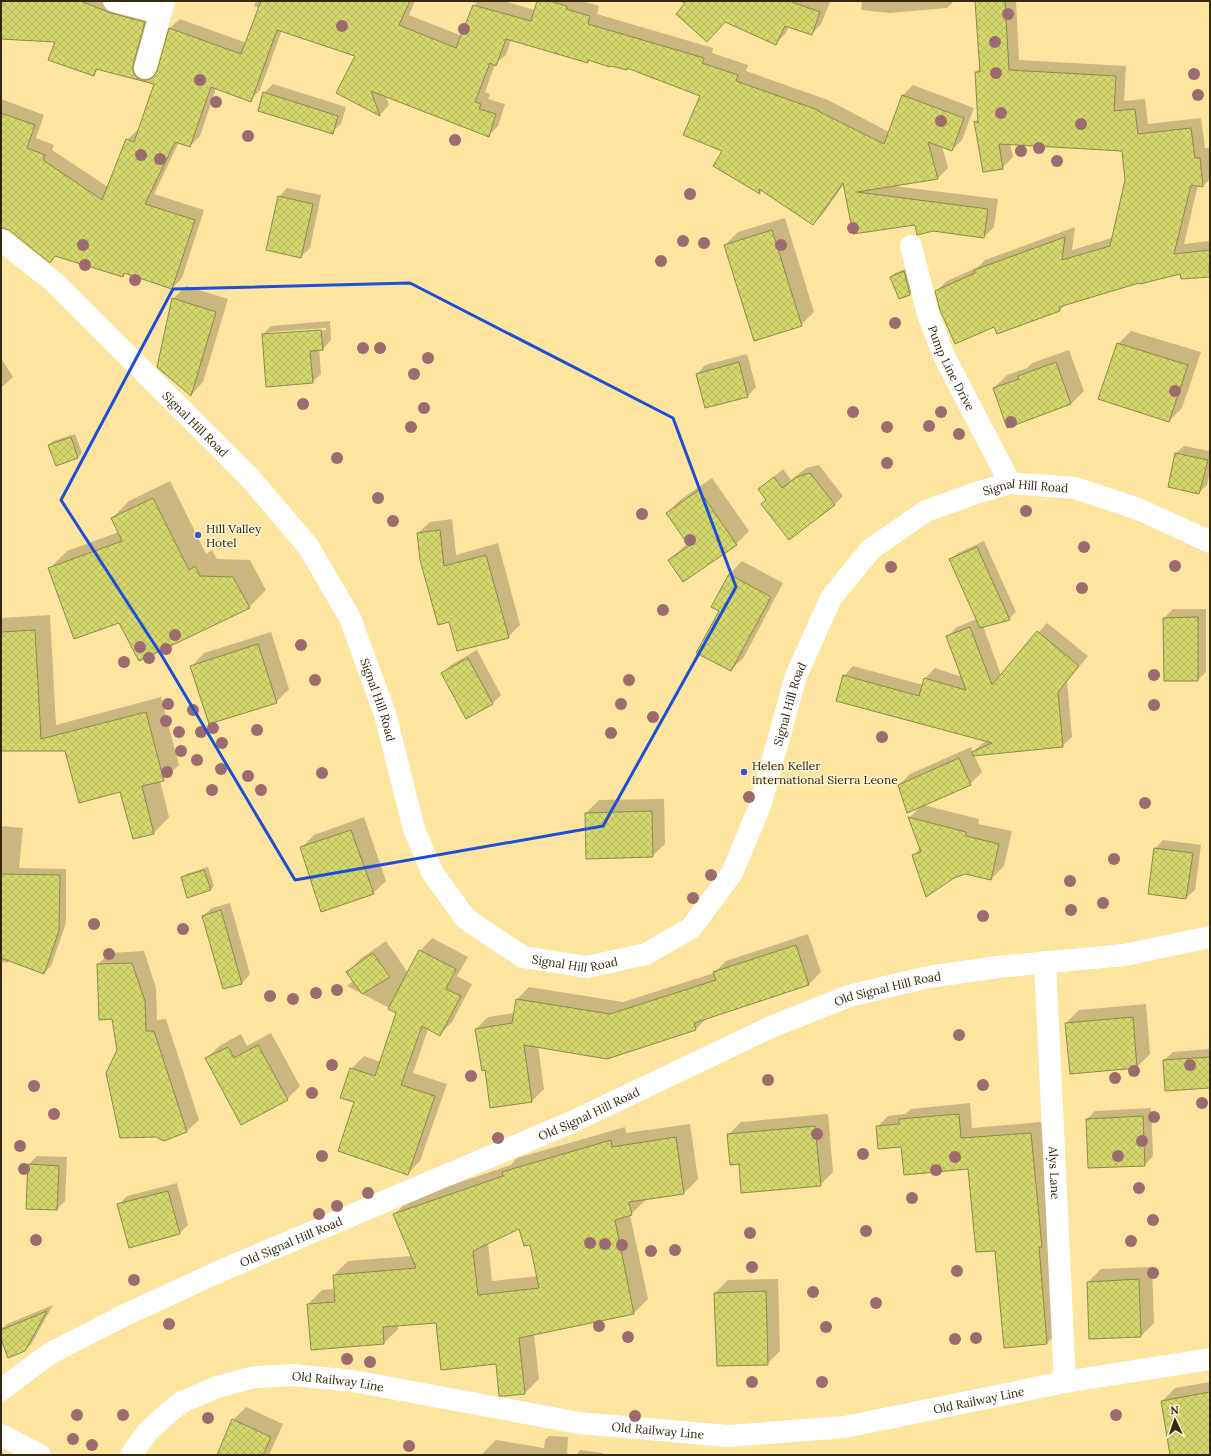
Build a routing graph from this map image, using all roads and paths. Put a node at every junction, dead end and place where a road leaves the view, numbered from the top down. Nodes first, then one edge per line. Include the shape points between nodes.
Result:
1 (114, 1) edge
2 (162, 7) edge
3 (145, 68) dead end
4 (1, 240) edge
5 (911, 246) dead end
6 (1010, 483) junction
7 (1210, 542) edge
8 (1210, 937) edge
9 (1045, 962) junction
10 (1210, 1359) edge
11 (1065, 1382) junction
12 (1, 1390) edge
13 (1, 1435) edge
14 (40, 1455) edge
15 (131, 1455) edge

1 - 2 street
2 - 3 street
4 - 6 street, Signal Hill Road via 55,283 249,477 308,546 350,618 384,714 414,829 432,872 466,920 523,957 587,967 646,954 691,928 732,874 760,806 796,676 832,598 871,549 926,511
5 - 6 street, Pump Line Drive via 928,314 943,354
6 - 7 street, Signal Hill Road via 1075,488 1141,510
8 - 9 street, Old Signal Hill Road via 1124,955
9 - 11 street, Alys Lane
9 - 12 street, Old Signal Hill Road via 928,978 849,996 771,1027 572,1122 225,1269 134,1311 49,1354
10 - 11 street, Old Railway Line
11 - 15 street, Old Railway Line via 845,1426 728,1436 578,1422 353,1381 294,1375 255,1377 217,1387 180,1403 149,1430
13 - 14 street

